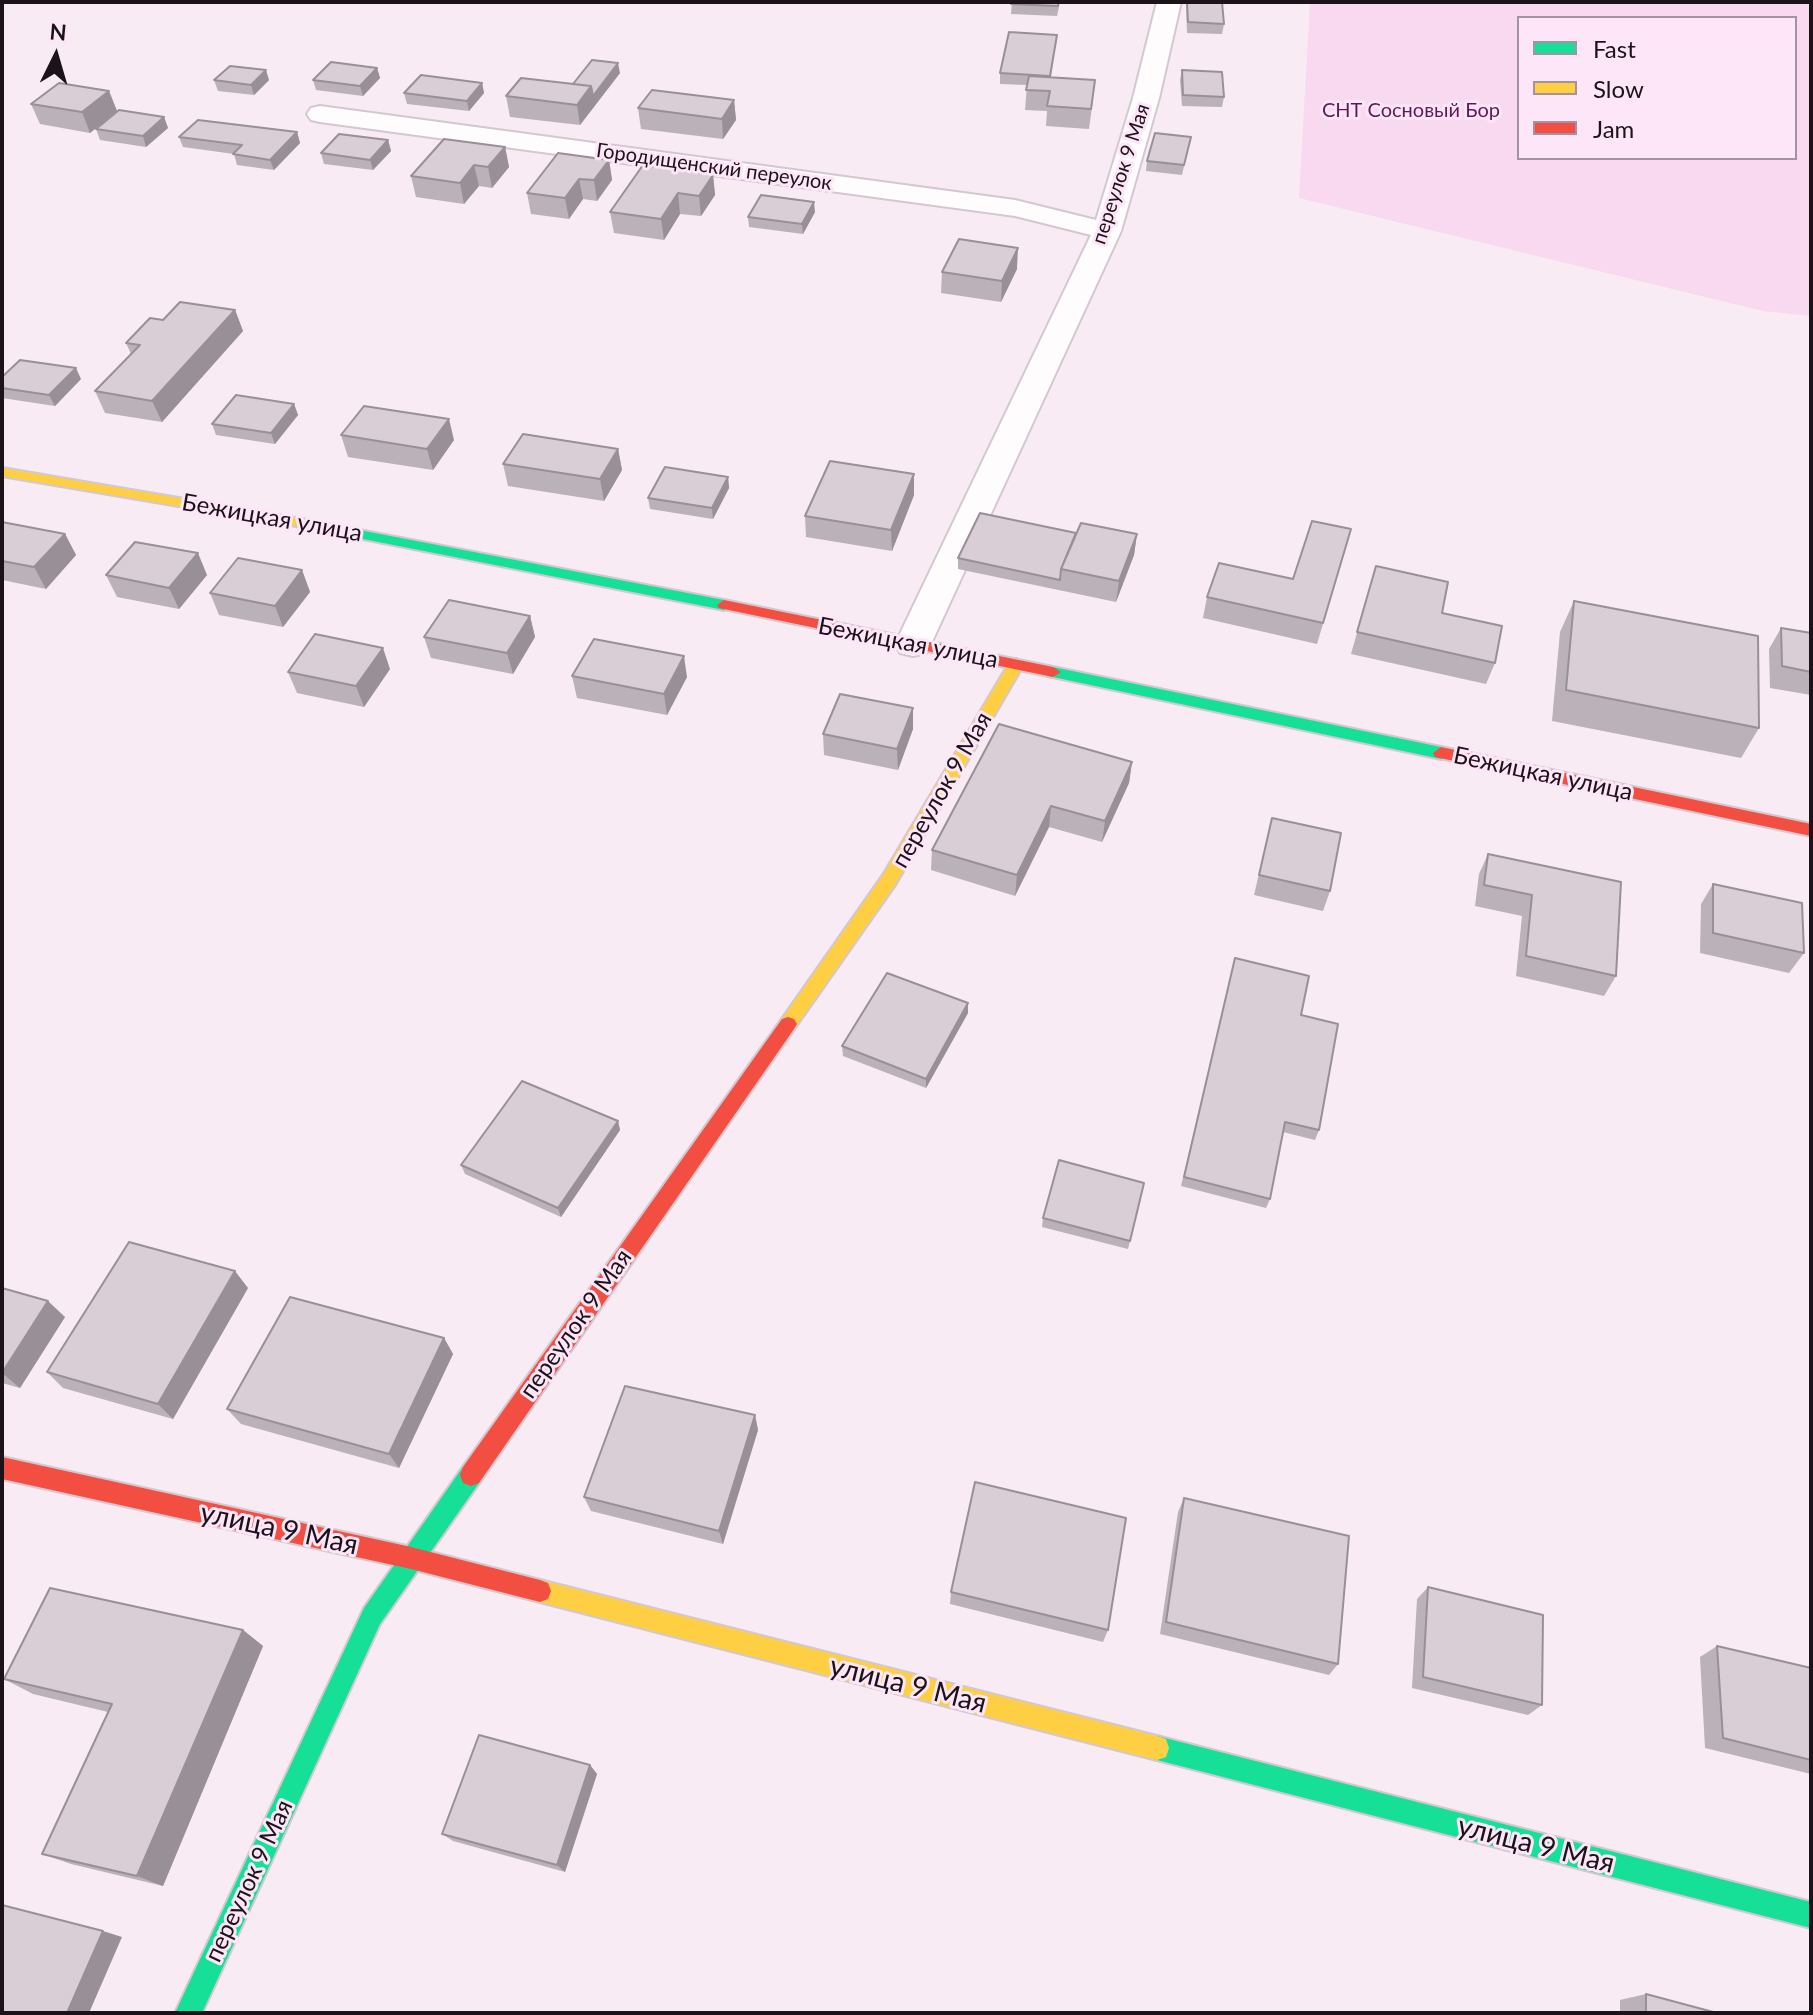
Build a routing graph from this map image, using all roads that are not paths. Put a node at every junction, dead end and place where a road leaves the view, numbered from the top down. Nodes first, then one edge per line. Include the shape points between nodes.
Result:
1 (1169, 2) edge
2 (320, 114) dead end
3 (1107, 231) junction
4 (2, 472) edge
5 (913, 644) junction
6 (1016, 664) junction
7 (1811, 830) edge
8 (2, 1468) edge
9 (411, 1558) junction
10 (1811, 1915) edge
11 (188, 2013) edge

1 - 3 street, переулок 9 Мая
2 - 3 street, Городищенский переулок via 1015,208
3 - 5 street, переулок 9 Мая
4 - 5 street, Бежицкая улица via 373,535
5 - 6 street, Бежицкая улица
6 - 7 street, Бежицкая улица
6 - 9 street, переулок 9 Мая via 889,880
8 - 9 street, улица 9 Мая
9 - 10 street, улица 9 Мая
9 - 11 street, переулок 9 Мая via 372,1616

